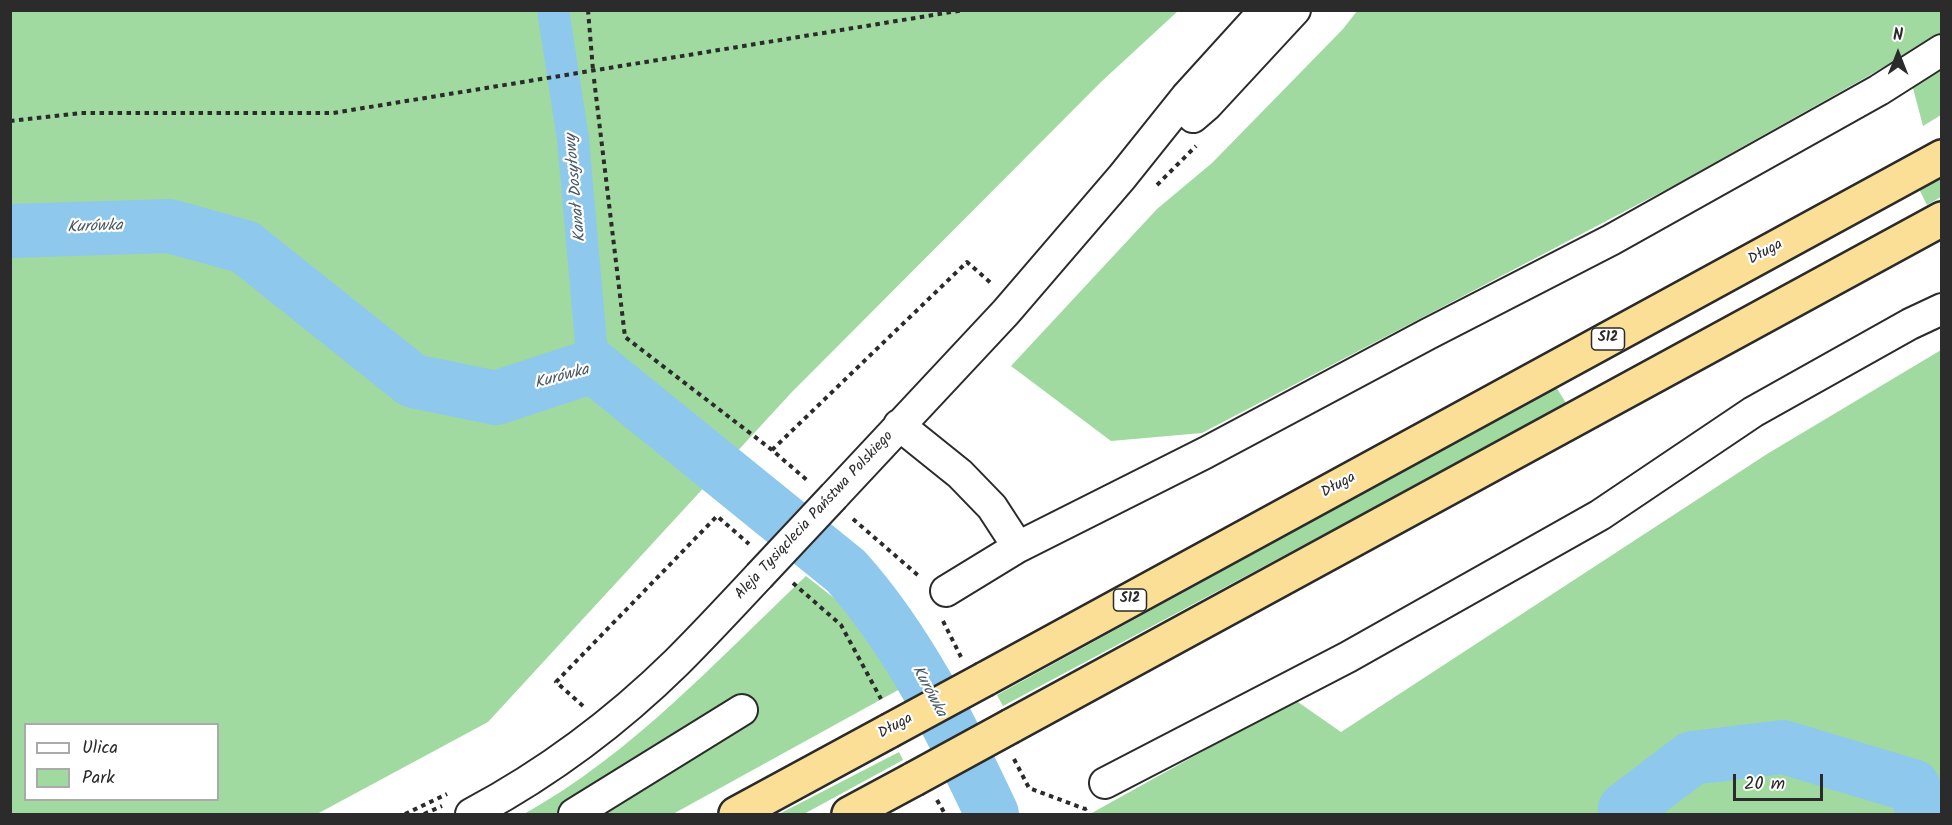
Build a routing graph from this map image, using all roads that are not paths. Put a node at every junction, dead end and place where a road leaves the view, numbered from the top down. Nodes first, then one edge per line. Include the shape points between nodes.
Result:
1 (1265, 10) edge
2 (1295, 10) edge
3 (1941, 50) edge
4 (1941, 158) edge
5 (1122, 177) junction
6 (1941, 219) edge
7 (1941, 309) edge
8 (899, 425) junction
9 (1018, 548) junction
10 (944, 605) road end
11 (742, 710) dead end
12 (1100, 794) road end
13 (471, 814) edge
14 (574, 814) edge
15 (736, 814) edge
16 (849, 814) edge

1 - 5 street, Aleja Tysiąclecia Państwa Polskiego via 1186,97
2 - 5 street, Aleja Tysiąclecia Państwa Polskiego via 1207,105
3 - 9 street via 1879,90 1611,240
4 - 15 highway, Długa / S12, bridge via 974,670 887,718
5 - 8 street, Aleja Tysiąclecia Państwa Polskiego via 1006,312
6 - 16 highway, bridge via 1012,741 924,787
7 - 12 street via 1754,412 1600,515
8 - 9 street via 960,474 992,507
8 - 13 street, Aleja Tysiąclecia Państwa Polskiego, bridge via 834,496 772,576 630,705 553,765
9 - 10 street
11 - 14 street

